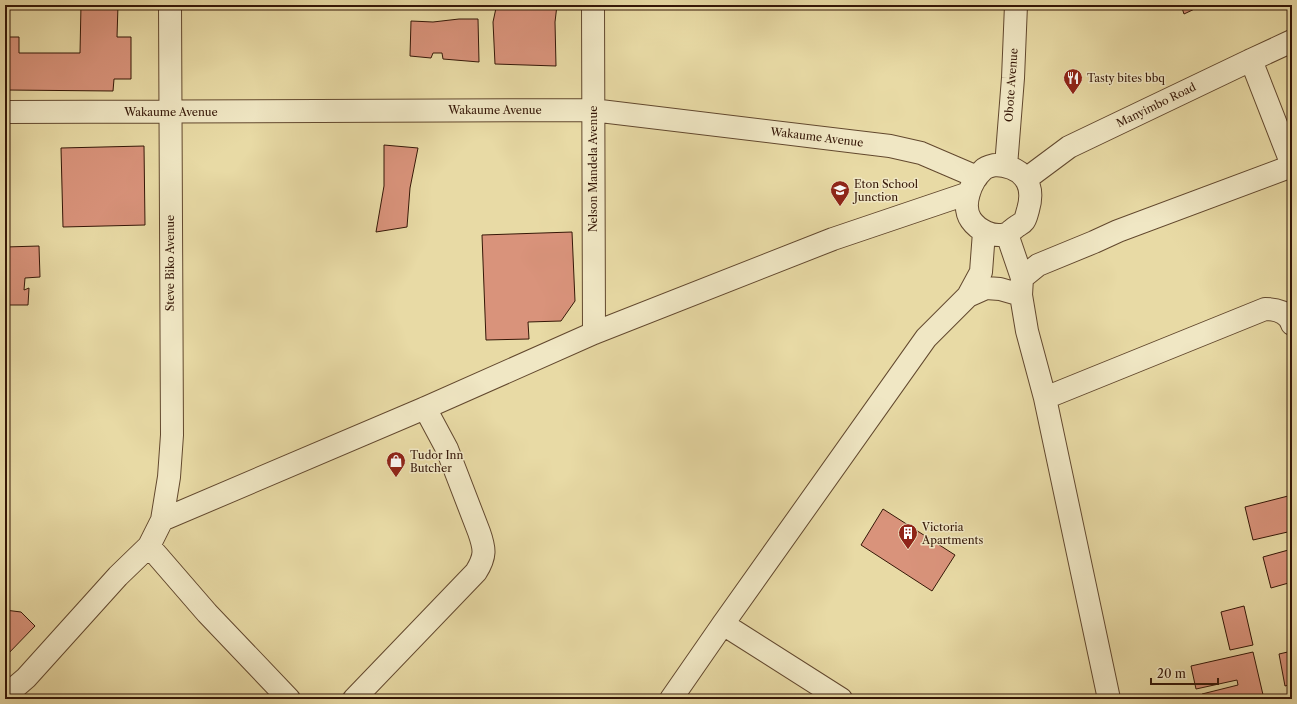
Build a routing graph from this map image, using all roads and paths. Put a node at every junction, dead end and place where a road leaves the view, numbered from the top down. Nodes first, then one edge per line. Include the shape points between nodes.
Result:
1 (170, 5) edge
2 (593, 5) edge
3 (1016, 5) edge
4 (1292, 42) edge
5 (1251, 60) junction
6 (592, 110) junction
7 (5, 112) edge
8 (170, 112) junction
9 (1006, 166) junction
10 (1292, 166) edge
11 (1026, 179) junction
12 (973, 185) junction
13 (984, 232) junction
14 (1007, 234) junction
15 (1022, 286) junction
16 (968, 296) junction
17 (1292, 324) edge
18 (594, 333) junction
19 (1045, 398) junction
20 (425, 408) junction
21 (162, 520) junction
22 (149, 546) junction
23 (723, 624) junction
24 (5, 696) edge
25 (289, 699) edge
26 (354, 699) edge
27 (671, 699) edge
28 (841, 699) edge
29 (1109, 699) edge

1 - 8 street, Steve Biko Avenue
2 - 6 street, Nelson Mandela Avenue
3 - 9 street, Obote Avenue
4 - 5 street, Manyimbo Road
5 - 10 street
5 - 11 street, Manyimbo Road via 1069,147
6 - 8 street, Wakaume Avenue
6 - 12 street, Wakaume Avenue via 890,146 921,153
6 - 18 street, Nelson Mandela Avenue
7 - 8 street, Wakaume Avenue
8 - 21 street, Steve Biko Avenue via 172,435
9 - 11 street via 1018,171
9 - 12 street via 995,165 984,169
10 - 15 street via 1118,231 1038,265
11 - 14 street via 1030,201 1024,221
12 - 13 street via 967,204 968,214
12 - 18 street
13 - 14 street
13 - 16 street via 981,272
14 - 15 street
15 - 16 street via 986,288
15 - 19 street via 1027,331
16 - 23 street via 926,338
17 - 19 street via 1284,314 1275,309 1265,309
18 - 20 street
19 - 29 street
20 - 21 street
20 - 26 street via 447,449 484,545 483,559 476,572
21 - 22 street, Steve Biko Avenue
22 - 24 street, Steve Biko Avenue via 118,576 26,678
22 - 25 street via 207,613
23 - 27 street
23 - 28 street

